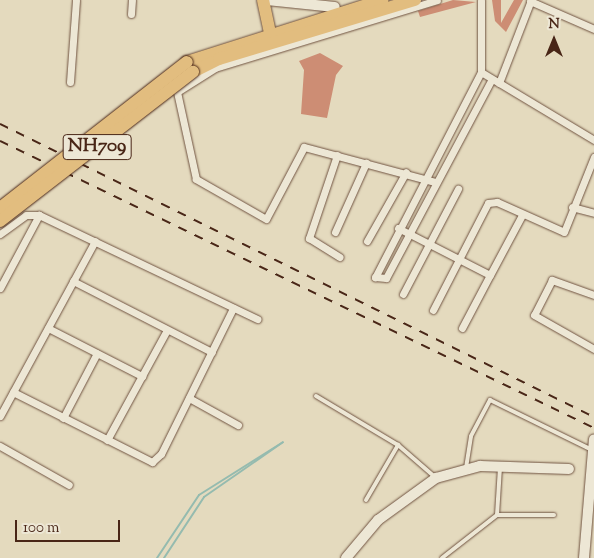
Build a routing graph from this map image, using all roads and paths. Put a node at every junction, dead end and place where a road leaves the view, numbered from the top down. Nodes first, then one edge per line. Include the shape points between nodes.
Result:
1 (76, 0) edge
2 (132, 0) edge
3 (263, 0) edge
4 (267, 0) edge
5 (382, 0) edge
6 (415, 0) edge
7 (436, 0) edge
8 (481, 0) edge
9 (531, 0) edge
10 (336, 10) edge
11 (131, 14) dead end
12 (594, 29) edge
13 (270, 33) junction
14 (190, 67) junction
15 (481, 72) junction
16 (496, 81) junction
17 (70, 82) dead end
18 (594, 140) edge
19 (337, 155) junction
20 (594, 157) edge
21 (366, 163) junction
22 (406, 172) junction
23 (426, 177) junction
24 (435, 182) junction
25 (458, 190) dead end
26 (0, 202) edge
27 (572, 207) junction
28 (594, 213) edge
29 (26, 215) junction
30 (39, 215) junction
31 (522, 215) junction
32 (0, 221) edge
33 (398, 228) junction
34 (335, 232) dead end
35 (410, 232) junction
36 (0, 234) edge
37 (367, 241) dead end
38 (95, 242) junction
39 (429, 243) junction
40 (340, 257) dead end
41 (459, 258) junction
42 (490, 275) junction
43 (73, 281) junction
44 (0, 288) edge
45 (403, 294) dead end
46 (594, 295) edge
47 (233, 308) junction
48 (433, 310) dead end
49 (257, 319) dead end
50 (48, 328) junction
51 (462, 328) dead end
52 (167, 330) junction
53 (594, 349) edge
54 (212, 352) junction
55 (96, 353) junction
56 (142, 376) junction
57 (13, 392) junction
58 (316, 396) dead end
59 (189, 398) junction
60 (0, 416) edge
61 (64, 418) junction
62 (238, 424) dead end
63 (594, 439) edge
64 (107, 440) junction
65 (398, 445) junction
66 (0, 446) edge
67 (592, 450) junction
68 (500, 465) junction
69 (465, 469) junction
70 (569, 469) dead end
71 (436, 478) junction
72 (69, 485) dead end
73 (366, 500) dead end
74 (497, 515) junction
75 (554, 515) dead end
76 (590, 525) edge
77 (346, 558) edge
78 (442, 558) edge
79 (584, 558) edge

1 - 17 street
2 - 11 street
3 - 13 highway
4 - 10 street
5 - 10 highway, NH709
6 - 10 highway, NH709
7 - 19 street via 215,68 177,92 196,179 263,217 270,216 302,148
8 - 15 street
9 - 12 street
9 - 16 street
10 - 13 highway, NH709
10 - 14 highway, NH709 via 219,59
13 - 14 highway, NH709
14 - 26 highway, NH709, bridge
14 - 32 highway, NH709, bridge
15 - 16 street
15 - 23 street
16 - 18 street
16 - 24 street
19 - 21 street
19 - 40 street via 309,238
20 - 27 street
21 - 22 street
21 - 34 street
22 - 23 street
22 - 37 street
23 - 24 street
23 - 33 street
24 - 35 street
25 - 39 street
26 - 29 street
27 - 28 street
27 - 31 street via 564,232
29 - 30 street
29 - 36 street
30 - 38 street
30 - 44 street
31 - 41 street via 490,201
31 - 42 street
33 - 35 street
33 - 35 street via 374,274 382,281
35 - 39 street
38 - 43 street
38 - 47 street
39 - 41 street
39 - 45 street
41 - 42 street
41 - 48 street
42 - 51 street
43 - 50 street
43 - 52 street
46 - 53 street via 552,280 534,316
47 - 49 street
47 - 54 street
50 - 55 street
50 - 57 street
52 - 54 street
52 - 56 street
54 - 59 street
55 - 56 street
55 - 61 street
56 - 64 street
57 - 60 street
57 - 61 street
58 - 65 lane
59 - 62 street
59 - 64 street via 161,454 152,462
61 - 64 street
63 - 67 street
65 - 71 lane
65 - 73 lane
66 - 72 street
67 - 69 lane via 490,400 471,436
67 - 76 street
68 - 69 street
68 - 70 street
68 - 74 lane
69 - 71 street
71 - 77 street via 378,520
74 - 75 lane
74 - 78 lane
76 - 79 street

